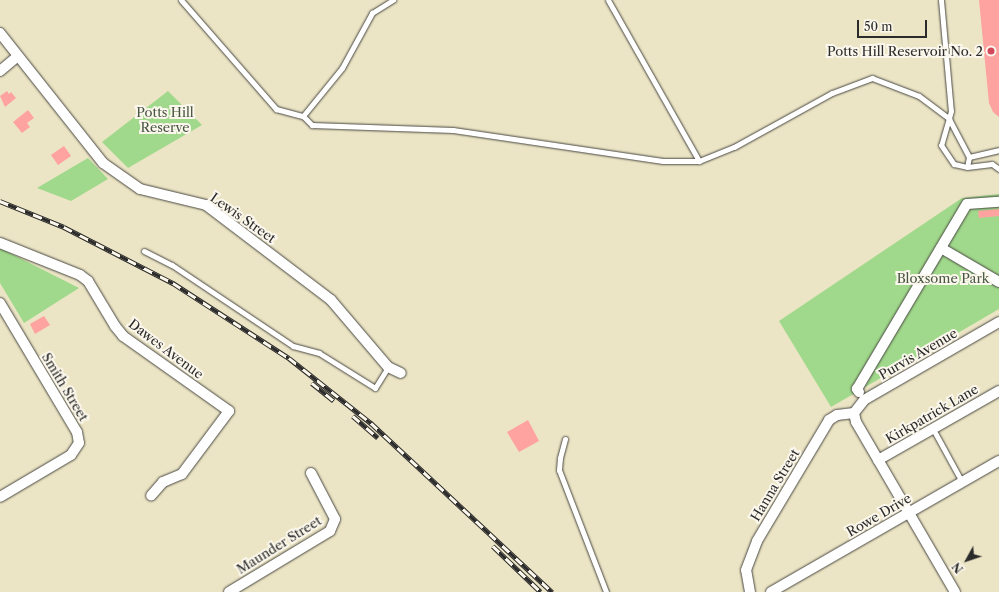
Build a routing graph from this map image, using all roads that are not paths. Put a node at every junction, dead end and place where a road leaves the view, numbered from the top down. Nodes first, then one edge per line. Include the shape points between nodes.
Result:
1 (181, 0) edge
2 (392, 0) edge
3 (608, 0) edge
4 (941, 0) edge
5 (0, 33) edge
6 (18, 56) junction
7 (0, 71) edge
8 (303, 116) junction
9 (949, 118) junction
10 (999, 150) edge
11 (969, 156) junction
12 (699, 161) junction
13 (967, 167) junction
14 (999, 169) edge
15 (999, 202) edge
16 (0, 243) edge
17 (941, 248) junction
18 (144, 251) dead end
19 (999, 282) edge
20 (0, 304) edge
21 (999, 322) edge
22 (388, 367) junction
23 (401, 373) dead end
24 (999, 391) edge
25 (859, 392) dead end
26 (854, 413) junction
27 (933, 429) junction
28 (565, 439) dead end
29 (878, 460) junction
30 (999, 461) edge
31 (311, 473) dead end
32 (962, 482) junction
33 (151, 496) dead end
34 (0, 497) edge
35 (909, 513) junction
36 (229, 592) edge
37 (606, 592) edge
38 (750, 592) edge
39 (771, 592) edge
40 (955, 592) edge

1 - 8 lane via 276,109
2 - 8 lane via 372,13 342,68
3 - 12 lane
4 - 9 lane via 951,111
5 - 6 street, Lewis Street
6 - 7 street
6 - 22 street, Lewis Street via 102,162 140,189 206,205 243,231 331,300
8 - 12 lane via 312,124 453,130 663,161
9 - 11 lane
9 - 12 lane via 919,96 872,78 832,93 734,147
9 - 13 lane via 941,145 954,164
10 - 11 lane
11 - 13 lane
13 - 14 lane via 992,164
15 - 17 street via 967,204 948,229
16 - 33 street, Dawes Avenue via 80,275 88,281 115,326 124,336 229,411 182,474 163,482
17 - 19 street
17 - 25 street via 857,389
18 - 22 lane via 172,265 292,346 319,353 375,388
20 - 34 street, Smith Street via 77,432 79,442 71,455
21 - 26 street, Purvis Avenue via 864,400
22 - 23 street, Lewis Street
24 - 27 street, Kirkpatrick Lane
26 - 29 street via 856,422
26 - 38 street, Hanna Street via 837,415 829,420 757,541 746,570
27 - 29 street, Kirkpatrick Lane
27 - 32 lane
28 - 37 lane via 560,470
29 - 35 street
30 - 32 street, Rowe Drive
31 - 36 street, Maunder Street via 336,519 330,531
32 - 35 street, Rowe Drive
35 - 39 street, Rowe Drive
35 - 40 street

